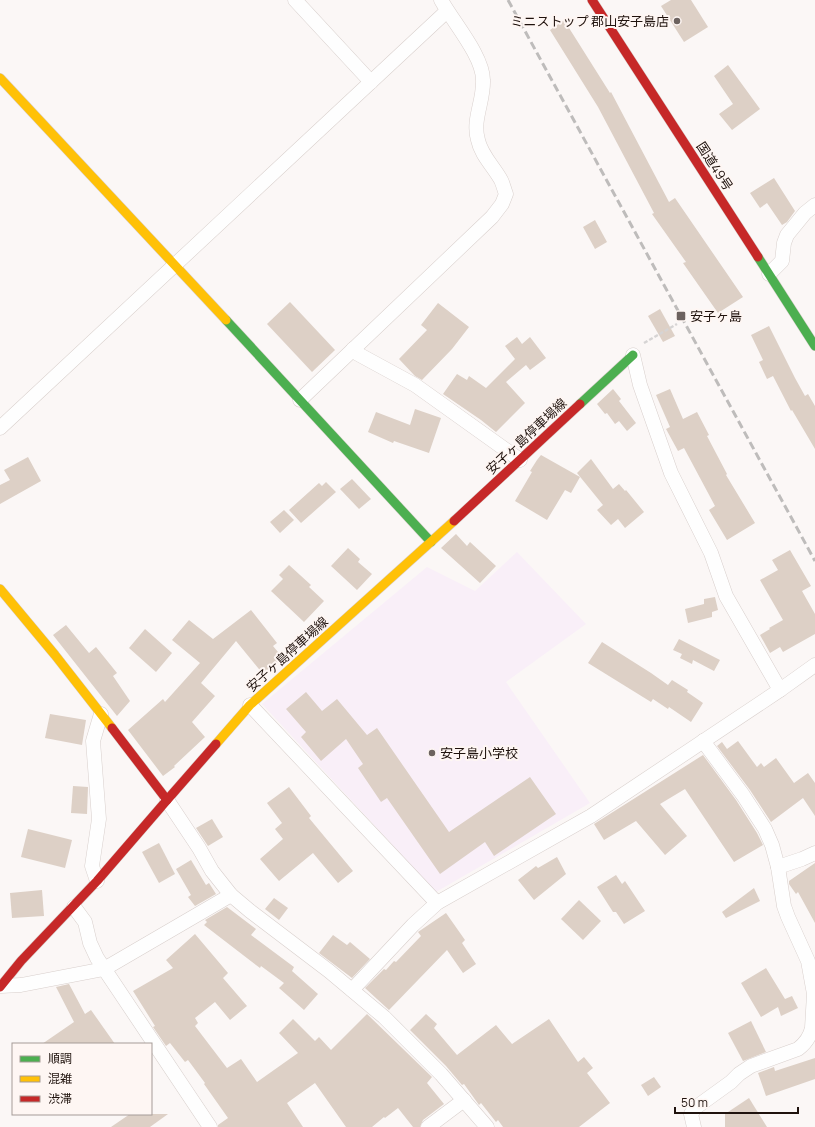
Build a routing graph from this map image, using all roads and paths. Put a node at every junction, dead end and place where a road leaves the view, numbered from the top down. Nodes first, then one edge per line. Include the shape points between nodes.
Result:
1 (295, 0) edge
2 (592, 0) edge
3 (444, 5) edge
4 (0, 78) edge
5 (371, 82) junction
6 (815, 205) edge
7 (174, 265) junction
8 (769, 274) junction
9 (677, 324) dead end
10 (815, 346) edge
11 (354, 349) junction
12 (633, 355) junction
13 (300, 400) junction
14 (0, 428) edge
15 (520, 460) junction
16 (431, 542) junction
17 (0, 589) edge
18 (815, 665) edge
19 (780, 690) junction
20 (250, 705) junction
21 (101, 714) junction
22 (703, 741) junction
23 (166, 800) junction
24 (815, 853) edge
25 (778, 867) junction
26 (97, 881) junction
27 (232, 895) junction
28 (437, 903) junction
29 (74, 907) junction
30 (104, 970) junction
31 (0, 986) edge
32 (352, 990) junction
33 (464, 1100) junction
34 (210, 1127) edge
35 (428, 1127) edge
36 (487, 1127) edge
37 (694, 1127) edge

1 - 5 street
2 - 8 main road, 国道49号
3 - 5 street
3 - 11 street via 470,45 480,67 483,88 476,127 478,141 501,180 506,194 492,217
4 - 7 main road
5 - 7 street
6 - 8 street via 787,235 782,261
7 - 13 main road
7 - 14 street
8 - 10 main road, 国道49号
9 - 12 path via 642,344
11 - 13 street
11 - 15 street via 415,385
12 - 15 main road, 安子ヶ島停車場線
12 - 19 street via 640,385 671,473 711,553 726,596
13 - 16 main road
15 - 16 main road, 安子ヶ島停車場線
16 - 20 main road, 安子ヶ島停車場線
17 - 21 main road
18 - 19 street
19 - 22 street
20 - 23 main road, 安子ヶ島停車場線
20 - 28 street
21 - 23 main road
21 - 26 street via 93,741 99,819 92,866
22 - 25 street via 766,829
22 - 28 street via 591,816
23 - 26 main road, 安子ヶ島停車場線
23 - 27 street via 212,871
24 - 25 street
25 - 37 street via 784,906 808,961 814,994 811,1034 805,1044 798,1049 751,1066 695,1108 691,1114
26 - 29 main road, 安子ヶ島停車場線
27 - 30 street
27 - 32 street
28 - 32 street via 413,924
29 - 30 street via 85,922 90,943
29 - 31 main road, 安子ヶ島停車場線
30 - 31 street via 21,985
30 - 34 street
32 - 33 street via 418,1050
33 - 35 street
33 - 36 street

